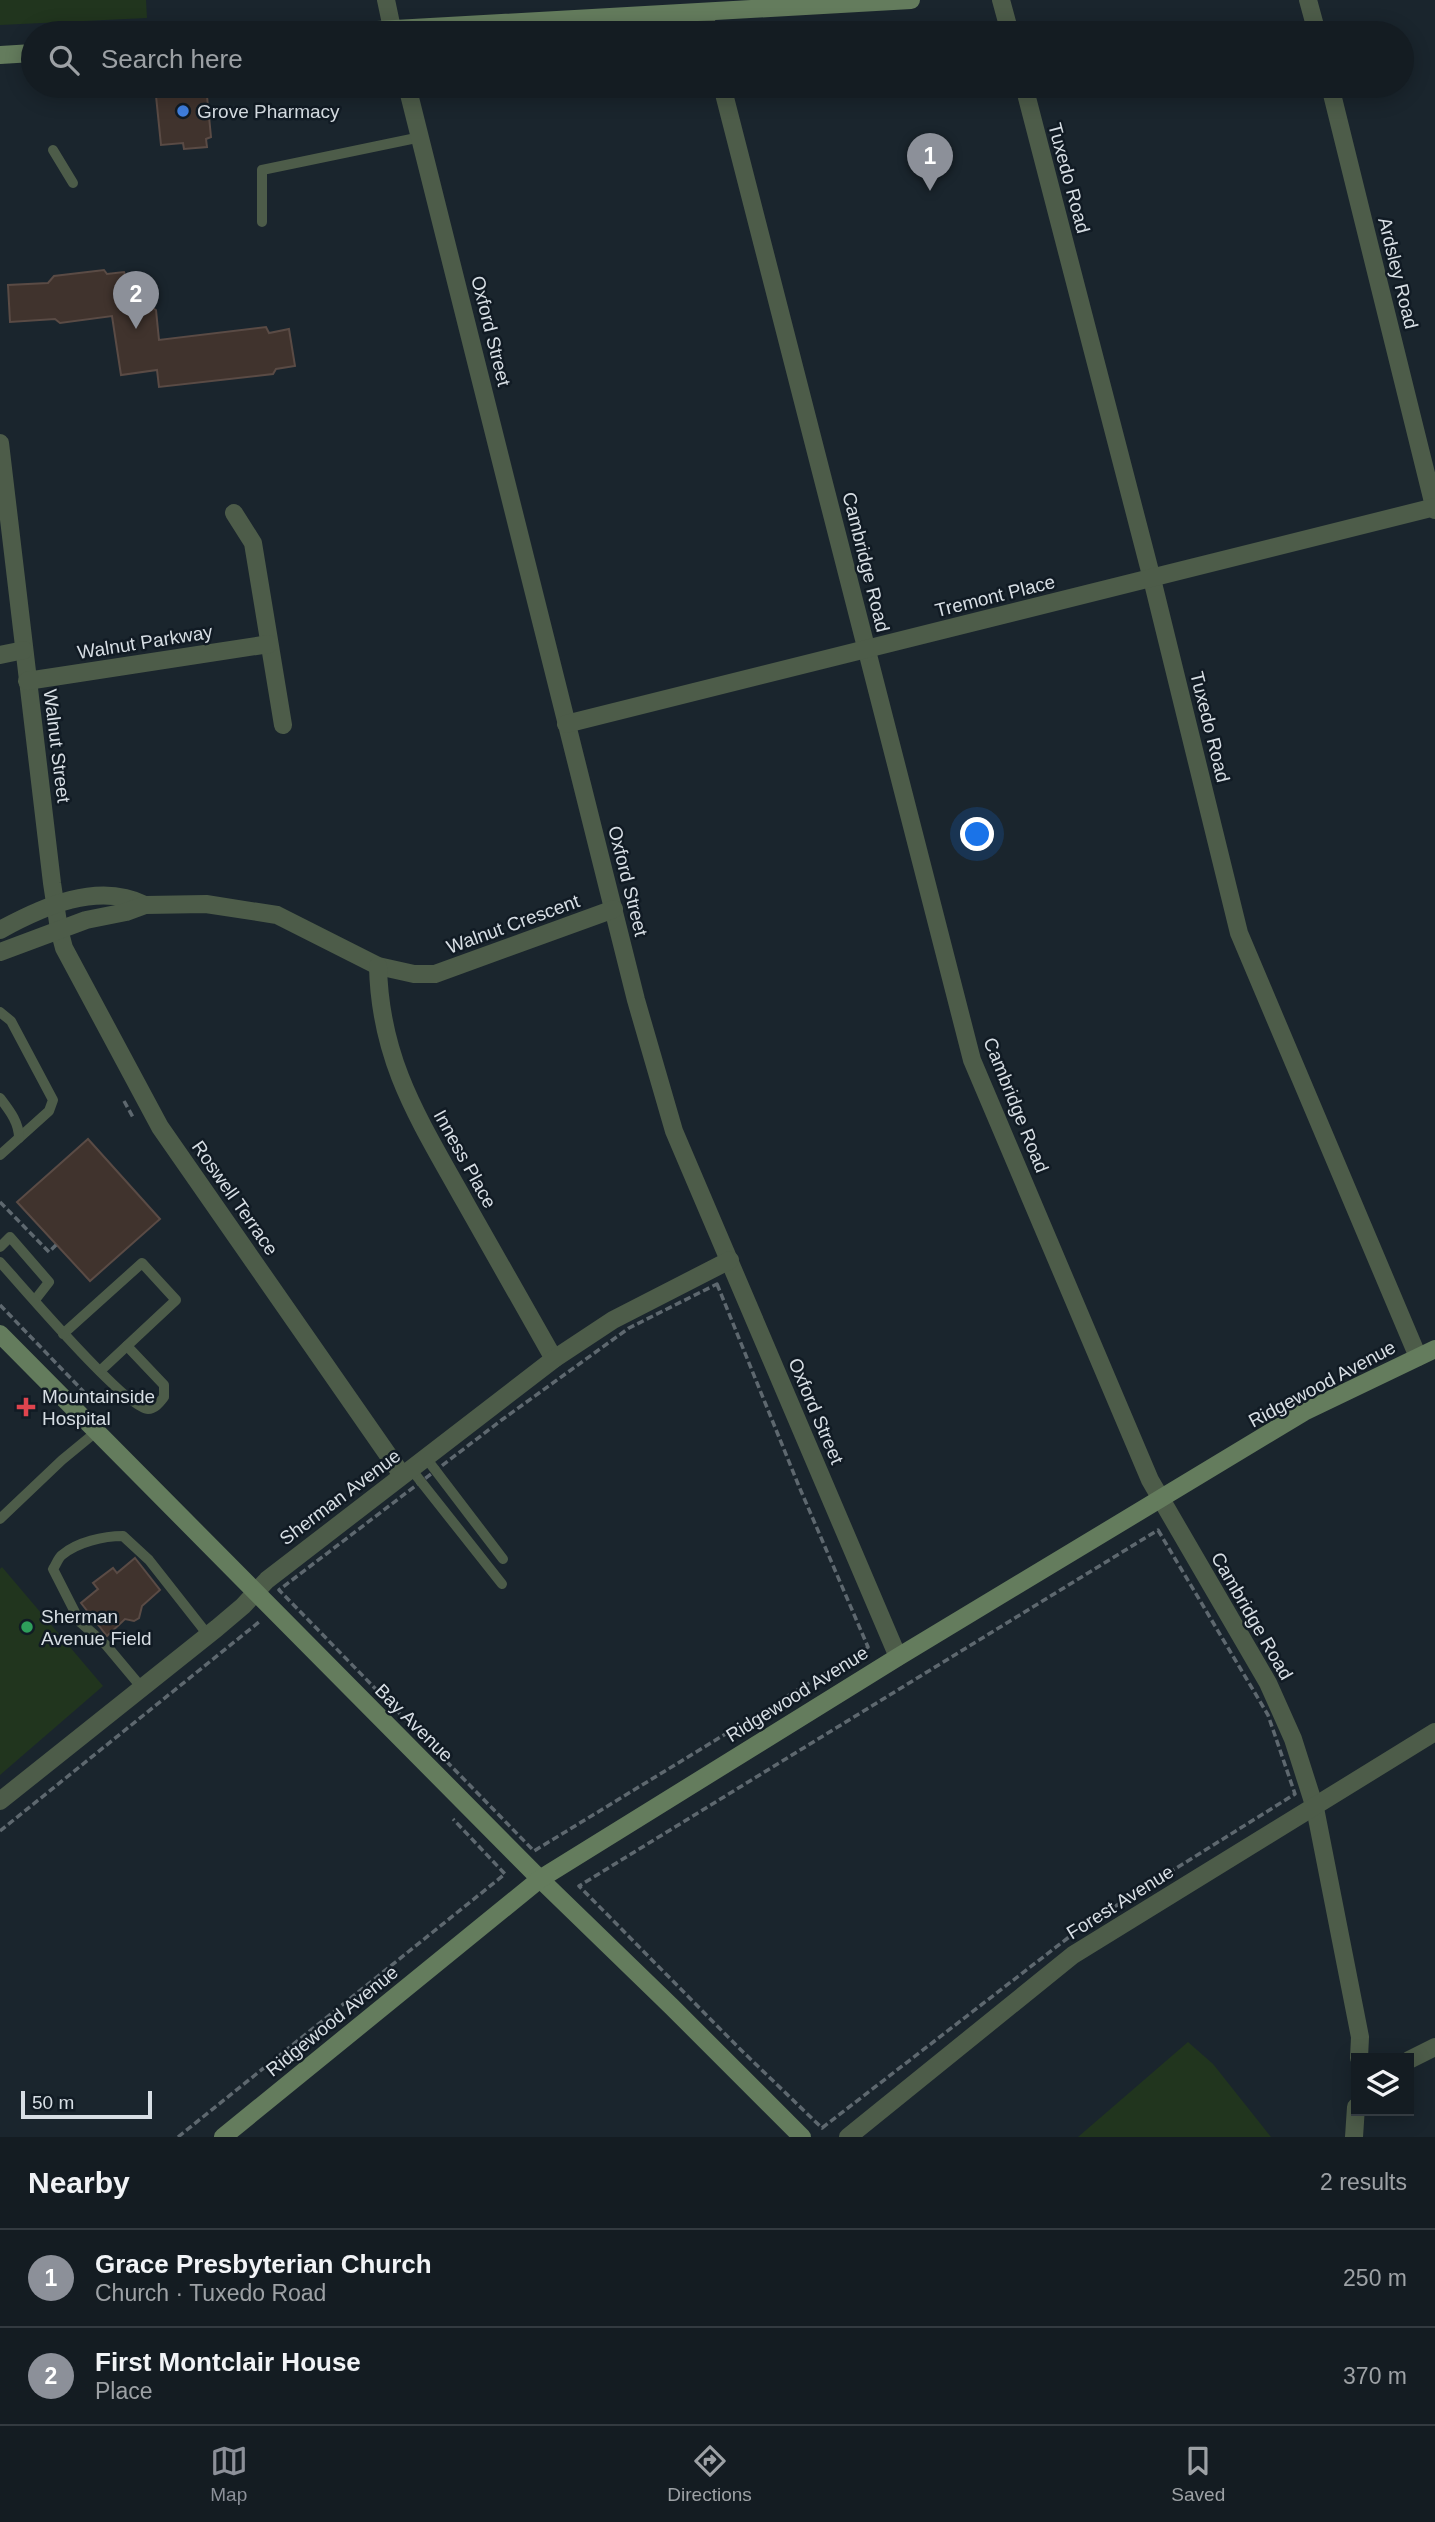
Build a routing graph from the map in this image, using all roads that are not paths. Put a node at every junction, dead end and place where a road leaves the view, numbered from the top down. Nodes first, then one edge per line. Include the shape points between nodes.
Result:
1 (386, 0) edge
2 (911, 0) edge
3 (1001, 0) edge
4 (1308, 0) edge
5 (704, 13) junction
6 (390, 21) edge
7 (565, 21) edge
8 (706, 21) edge
9 (1007, 21) edge
10 (1314, 21) edge
11 (21, 54) edge
12 (0, 55) edge
13 (410, 98) edge
14 (725, 98) edge
15 (1027, 98) edge
16 (1333, 98) edge
17 (421, 137) junction
18 (53, 150) dead end
19 (73, 183) dead end
20 (262, 222) dead end
21 (0, 443) edge
22 (1435, 508) edge
23 (234, 513) dead end
24 (1152, 579) junction
25 (269, 644) junction
26 (24, 650) junction
27 (867, 650) junction
28 (0, 655) edge
29 (27, 681) junction
30 (566, 724) junction
31 (283, 725) dead end
32 (55, 903) junction
33 (145, 905) junction
34 (614, 909) junction
35 (58, 929) junction
36 (0, 930) edge
37 (0, 952) edge
38 (378, 966) junction
39 (0, 1012) edge
40 (0, 1098) edge
41 (19, 1138) junction
42 (0, 1155) edge
43 (0, 1247) edge
44 (730, 1260) junction
45 (0, 1262) edge
46 (35, 1300) junction
47 (0, 1334) edge
48 (63, 1334) junction
49 (127, 1346) junction
50 (1435, 1349) edge
51 (1418, 1357) junction
52 (554, 1359) junction
53 (100, 1371) junction
54 (96, 1432) junction
55 (430, 1465) junction
56 (411, 1475) junction
57 (1160, 1500) junction
58 (0, 1519) edge
59 (503, 1559) dead end
60 (502, 1584) dead end
61 (255, 1593) junction
62 (208, 1635) junction
63 (898, 1657) junction
64 (142, 1688) junction
65 (1435, 1732) edge
66 (0, 1801) edge
67 (1315, 1808) junction
68 (540, 1879) junction
69 (1435, 2047) edge
70 (1359, 2053) edge
71 (1414, 2058) edge
72 (1355, 2116) edge
73 (223, 2137) edge
74 (802, 2137) edge
75 (848, 2137) edge
76 (1354, 2137) edge

1 - 6 street
2 - 5 street
3 - 9 street
4 - 10 street
5 - 7 street
5 - 8 street
11 - 12 street
13 - 17 street, Oxford Street
14 - 27 street, Cambridge Road
15 - 24 street, Tuxedo Road
16 - 22 street, Ardsley Road
17 - 20 lane via 261,170
17 - 30 street, Oxford Street
18 - 19 lane
21 - 26 street, Walnut Street
22 - 24 street, Tremont Place
23 - 25 street via 253,543
24 - 27 street, Tremont Place
24 - 51 street, Tuxedo Road via 1239,933
25 - 29 street, Walnut Parkway
25 - 31 street
26 - 28 street
26 - 29 street, Walnut Street
27 - 30 street, Tremont Place
27 - 57 street, Cambridge Road via 972,1060
29 - 32 street, Walnut Street
30 - 34 street, Oxford Street
32 - 33 street, Walnut Crescent via 129,897
32 - 35 street, Walnut Street
32 - 36 street, Walnut Crescent
33 - 35 street, Walnut Crescent
33 - 38 street, Walnut Crescent via 206,904 277,915
34 - 38 street, Walnut Crescent via 435,974
34 - 44 street, Oxford Street via 674,1131
35 - 37 street, Walnut Crescent
35 - 56 street, Roswell Terrace via 67,955 160,1127
38 - 52 street, Inness Place via 389,1048 408,1100
39 - 41 lane via 11,1021 54,1100 50,1111
40 - 41 lane via 14,1117
41 - 42 lane
43 - 46 lane via 10,1237 49,1282
44 - 52 street, Sherman Avenue via 613,1320
44 - 63 street, Oxford Street
45 - 46 lane
46 - 48 lane
47 - 54 street, Bay Avenue
48 - 49 lane via 142,1263 176,1300
48 - 53 lane
49 - 53 lane
49 - 53 lane via 164,1385 164,1397 154,1407 138,1406
50 - 51 street, Ridgewood Avenue
51 - 57 street, Ridgewood Avenue via 1304,1412
52 - 55 street, Sherman Avenue
54 - 58 lane
54 - 61 street, Bay Avenue
55 - 56 street, Sherman Avenue
55 - 59 lane
56 - 60 lane
56 - 61 street, Sherman Avenue
57 - 63 street, Ridgewood Avenue
57 - 67 street, Cambridge Road via 1268,1683 1293,1739
61 - 62 street, Sherman Avenue
61 - 68 street, Bay Avenue
62 - 64 street, Sherman Avenue
62 - 64 lane via 149,1560 122,1536 108,1536 61,1555 53,1569 80,1622
63 - 68 street, Ridgewood Avenue
64 - 66 street, Sherman Avenue
65 - 67 street, Forest Avenue
67 - 70 street, Cambridge Road via 1360,2037
67 - 75 street, Forest Avenue via 1073,1955
68 - 73 street, Ridgewood Avenue
68 - 74 street, Bay Avenue
69 - 71 street
72 - 76 street

